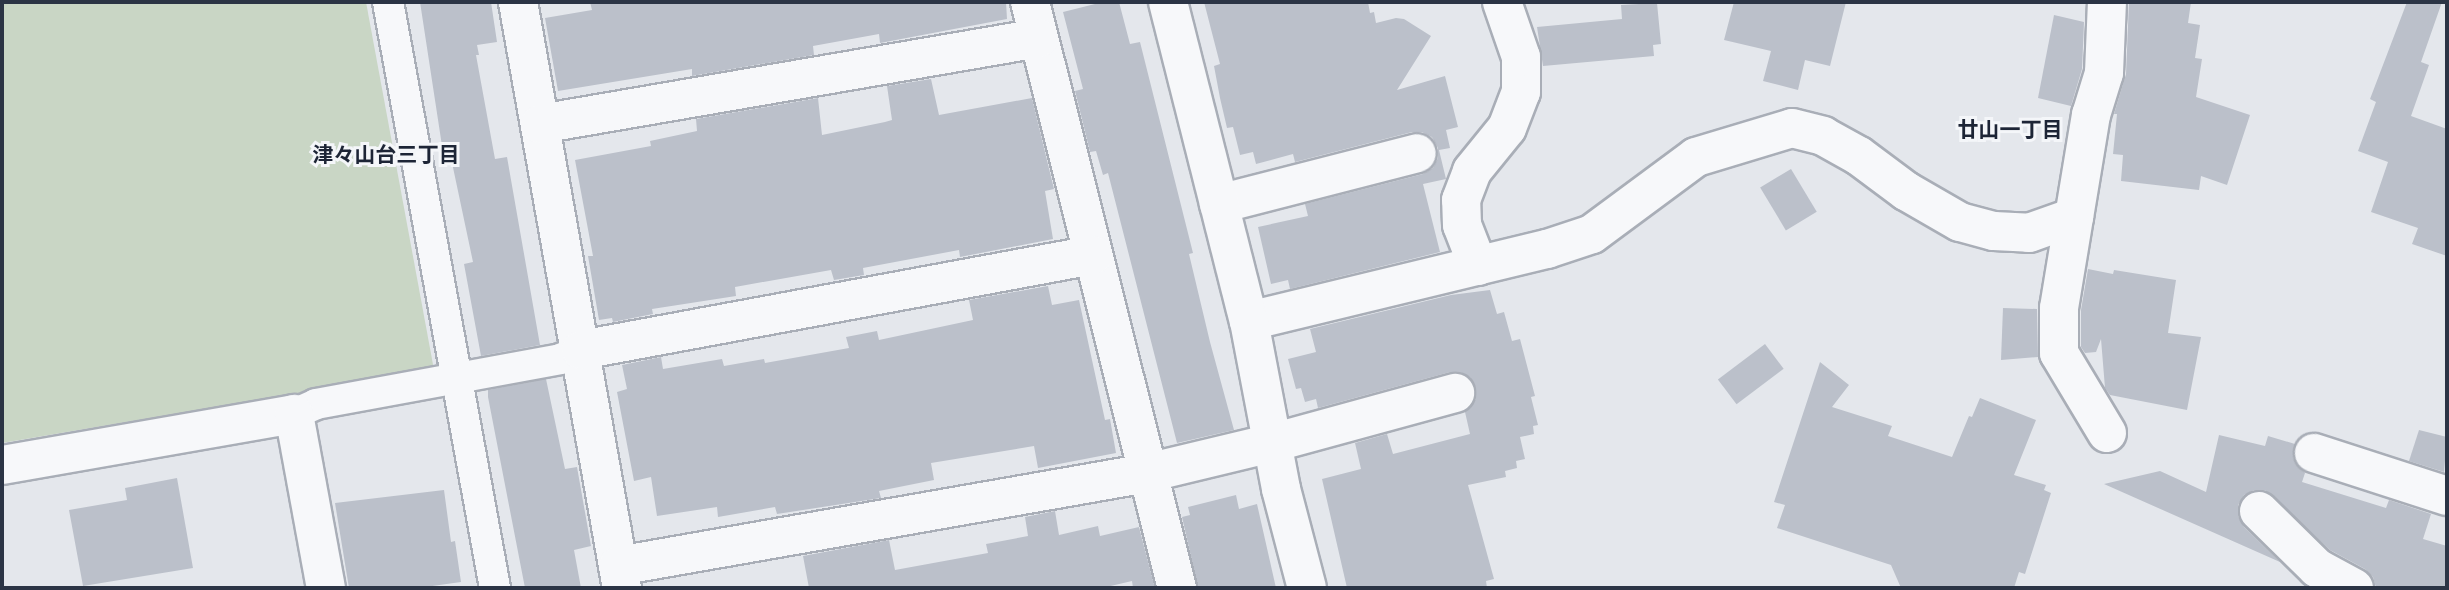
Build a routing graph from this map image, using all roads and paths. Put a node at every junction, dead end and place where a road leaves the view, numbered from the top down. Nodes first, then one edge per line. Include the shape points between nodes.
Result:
1 (388, 2) edge
2 (518, 2) edge
3 (1168, 2) edge
4 (1502, 2) edge
5 (2107, 2) edge
6 (1035, 20) edge
7 (540, 124) junction
8 (1417, 153) dead end
9 (1219, 204) junction
10 (2074, 217) junction
11 (1093, 256) junction
12 (1479, 266) junction
13 (1249, 321) junction
14 (581, 350) junction
15 (456, 378) junction
16 (1455, 393) dead end
17 (294, 414) junction
18 (2107, 433) dead end
19 (1272, 443) junction
20 (2314, 453) dead end
21 (2, 465) edge
22 (1147, 473) junction
23 (2447, 496) edge
24 (2259, 511) dead end
25 (620, 577) edge
26 (326, 588) edge
27 (495, 588) edge
28 (1177, 588) edge
29 (1307, 588) edge
30 (2354, 588) edge

1 - 15 street
2 - 7 street
3 - 9 street
4 - 12 street via 1521,57 1521,92 1507,128 1472,171 1461,200 1462,225
5 - 10 street via 2104,73 2091,115
6 - 7 street
6 - 11 street
7 - 14 street
8 - 9 street
9 - 13 street
10 - 12 street via 2029,233 1994,232 1960,222 1906,191 1859,156 1823,136 1792,128 1696,157 1592,234
10 - 18 street via 2059,308 2059,353
11 - 14 street
11 - 22 street
12 - 13 street
13 - 19 street
14 - 15 street via 560,359
14 - 25 street
15 - 17 street via 316,404
15 - 27 street
16 - 19 street
17 - 21 street
17 - 26 street
19 - 22 street
19 - 29 street
20 - 23 street
22 - 25 street
22 - 28 street
24 - 30 street via 2317,568

